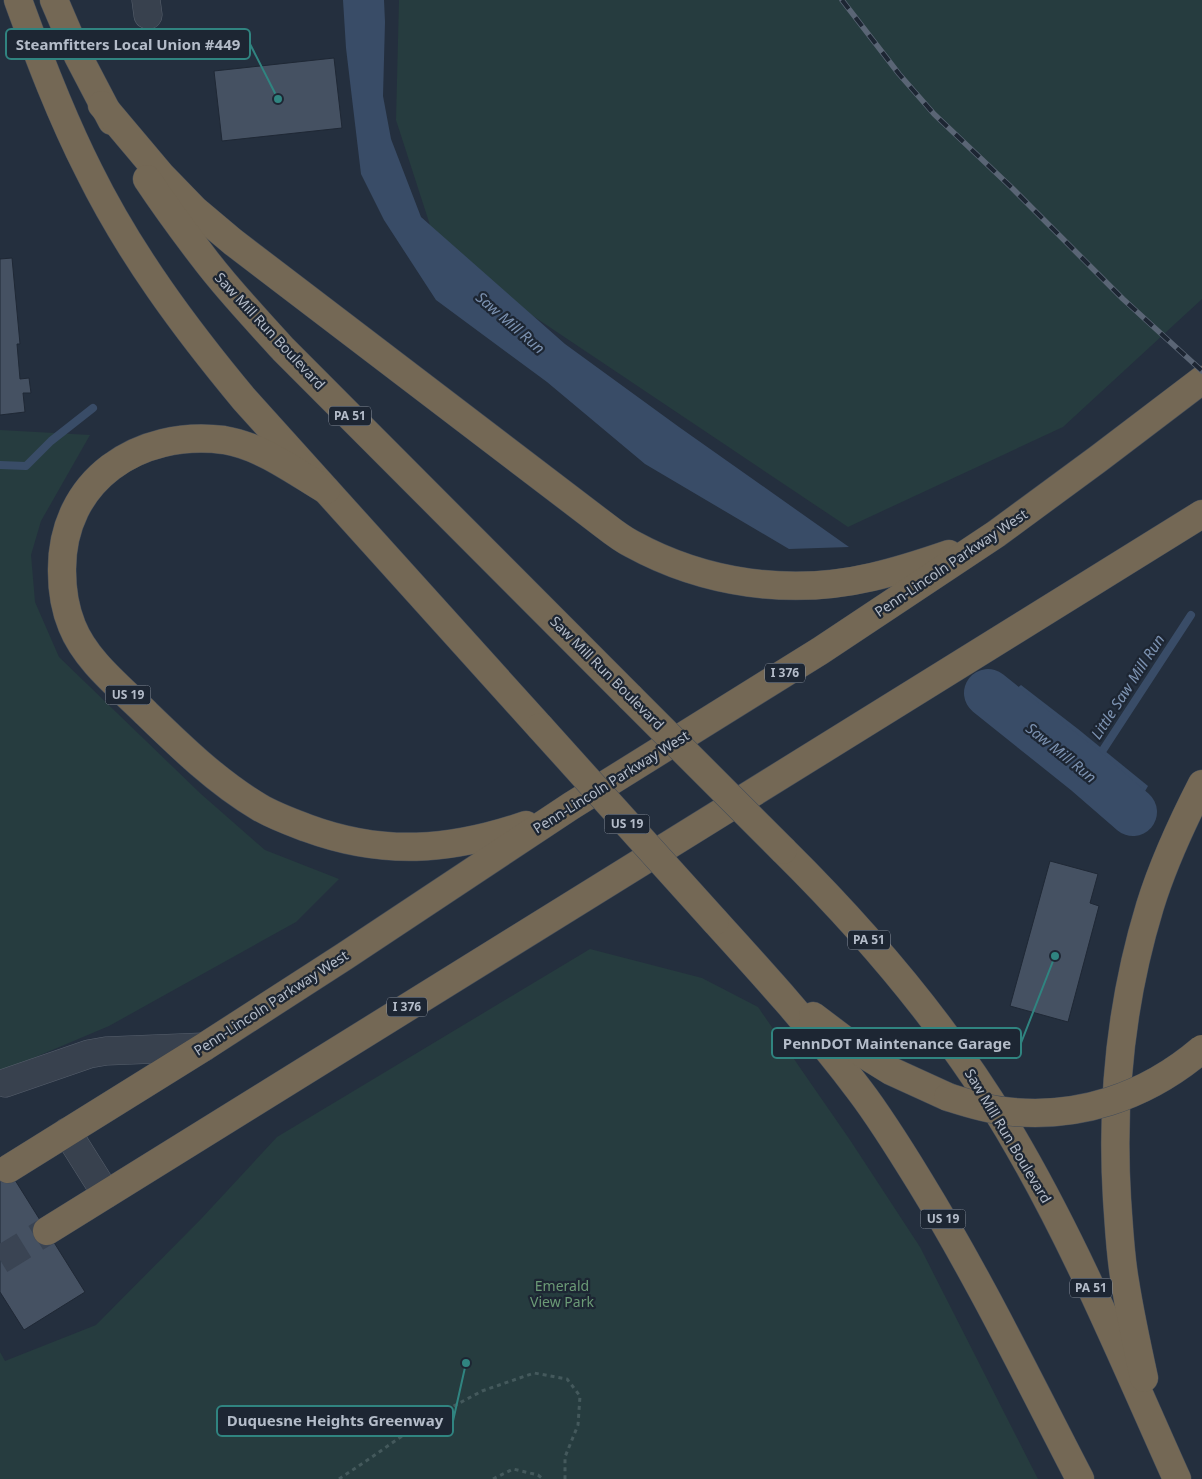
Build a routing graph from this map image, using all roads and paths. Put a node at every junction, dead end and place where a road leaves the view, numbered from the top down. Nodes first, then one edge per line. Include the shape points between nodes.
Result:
1 (18, 0) edge
2 (54, 0) edge
3 (102, 105) junction
4 (1202, 380) edge
5 (326, 490) junction
6 (1202, 514) edge
7 (996, 534) junction
8 (1202, 784) edge
9 (571, 806) junction
10 (770, 983) junction
11 (204, 1047) junction
12 (1202, 1049) edge
13 (5, 1083) dead end
14 (67, 1132) junction
15 (8, 1168) dead end
16 (106, 1194) junction
17 (46, 1231) tunnel mouth
18 (1156, 1433) junction
19 (339, 1479) edge
20 (493, 1479) edge
21 (543, 1479) edge
22 (564, 1479) edge
23 (1080, 1479) edge
24 (1177, 1479) edge

1 - 5 highway via 89,171 144,266 209,357
2 - 3 highway, Saw Mill Run Boulevard
3 - 7 highway via 161,175 233,242 631,544 697,571 731,580 799,586 870,578 908,568
3 - 18 highway, Saw Mill Run Boulevard / PA 51, bridge via 168,209 244,307 825,892 909,988 982,1089 1018,1146 1080,1265
4 - 7 highway, Penn-Lincoln Parkway West / I 376
5 - 9 highway, US 19 via 267,454 224,440 175,440 149,446 125,457 87,490 74,512 66,537 62,560 64,598 72,627 83,646 173,739 230,788 260,807 325,835 386,847 449,844 525,826
5 - 10 highway, US 19, bridge
6 - 16 highway, I 376
7 - 9 highway, Penn-Lincoln Parkway West / I 376 via 820,651
8 - 18 highway via 1150,906 1130,989 1119,1060 1116,1172 1119,1231 1124,1280
9 - 11 highway, Penn-Lincoln Parkway West / I 376
10 - 12 highway, bridge via 891,1071 948,1098 1002,1111 1055,1112 1108,1102 1159,1080
10 - 23 highway, US 19 via 820,1040 900,1150 977,1281
11 - 13 lane via 89,1054
11 - 14 highway, Penn-Lincoln Parkway West / I 376
14 - 15 highway, Penn-Lincoln Parkway West / I 376
14 - 16 lane
16 - 17 highway, I 376
18 - 24 highway, Saw Mill Run Boulevard
19 - 22 path via 418,1425 482,1391 534,1374 567,1379 580,1396 578,1425 566,1457
20 - 21 path via 513,1469

